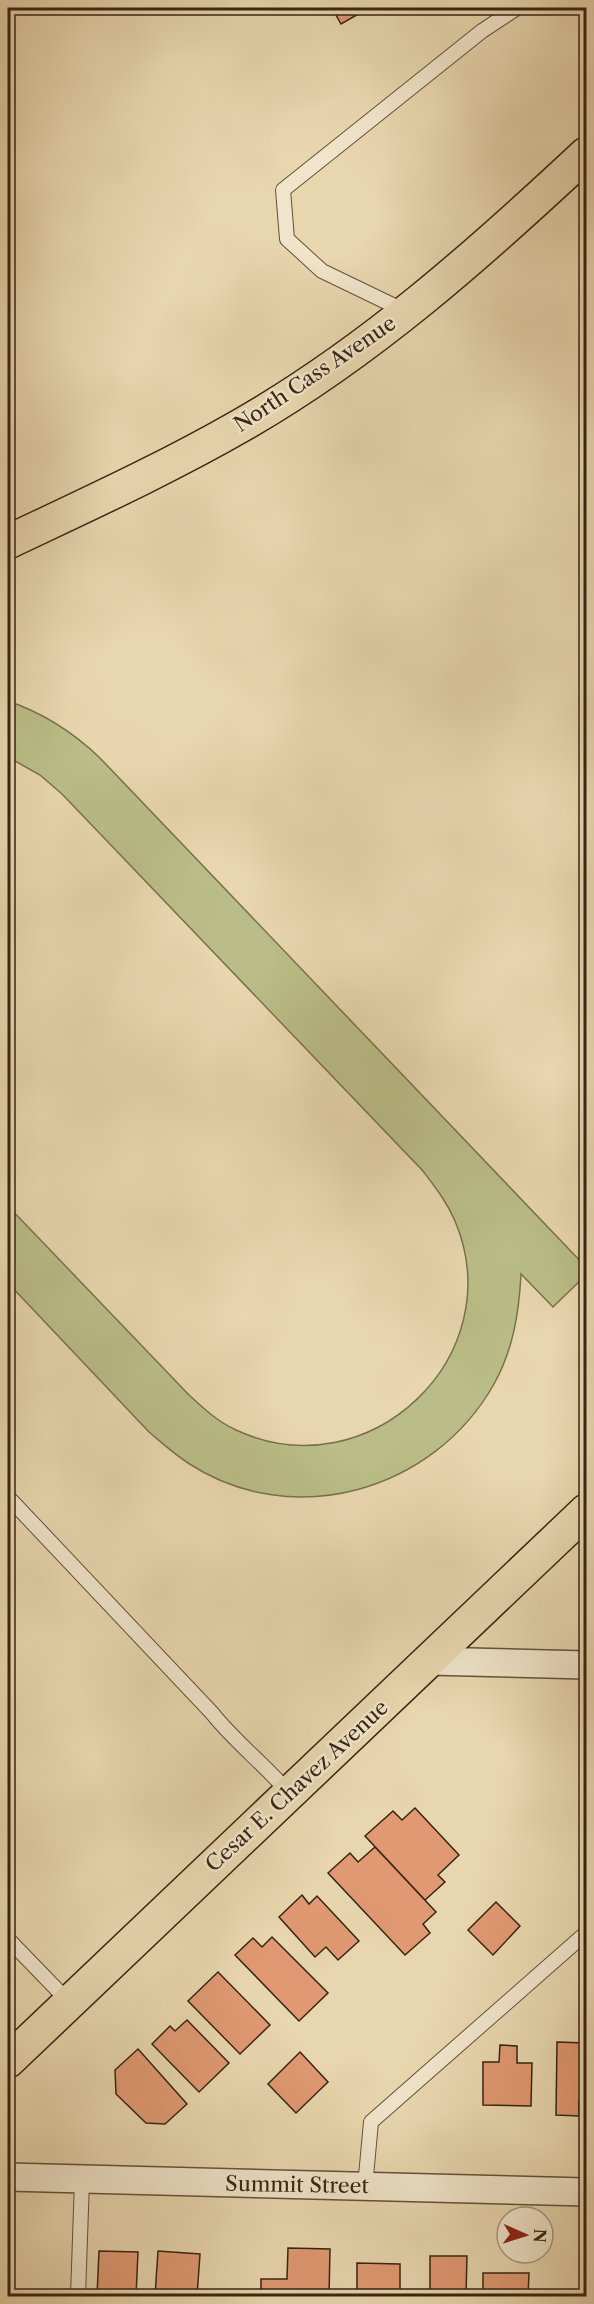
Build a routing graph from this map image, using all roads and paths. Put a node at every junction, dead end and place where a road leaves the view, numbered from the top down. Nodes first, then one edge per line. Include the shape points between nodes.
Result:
1 (517, 8) edge
2 (586, 154) edge
3 (407, 312) junction
4 (8, 542) edge
5 (8, 1497) edge
6 (586, 1511) edge
7 (429, 1661) junction
8 (586, 1665) edge
9 (289, 1793) junction
10 (586, 1933) edge
11 (8, 1939) edge
12 (69, 2002) junction
13 (8, 2061) edge
14 (8, 2177) edge
15 (82, 2180) junction
16 (365, 2187) junction
17 (586, 2192) edge
18 (78, 2296) edge

1 - 3 lane via 482,31 283,190 287,239 322,271
2 - 3 main road, North Cass Avenue via 495,239
3 - 4 main road, North Cass Avenue via 242,425 140,480
5 - 9 lane
6 - 7 main road, Cesar E. Chavez Avenue
7 - 8 street
7 - 9 main road, Cesar E. Chavez Avenue
9 - 12 main road, Cesar E. Chavez Avenue
10 - 16 lane via 370,2122
11 - 12 lane
12 - 13 main road, Cesar E. Chavez Avenue
14 - 15 street, Summit Street
15 - 16 street, Summit Street
15 - 18 lane
16 - 17 street, Summit Street

